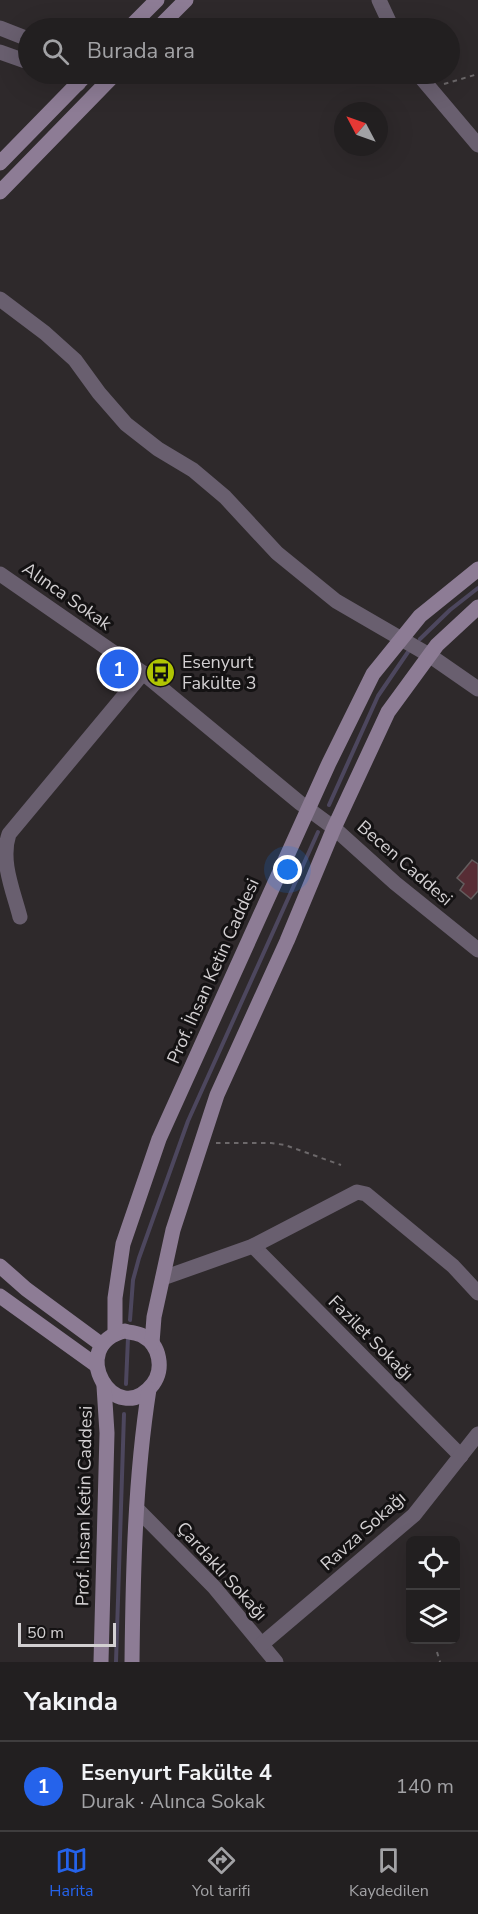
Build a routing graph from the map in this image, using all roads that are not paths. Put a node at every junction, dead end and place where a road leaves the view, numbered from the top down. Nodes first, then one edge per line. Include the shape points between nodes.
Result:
1 (157, 0) edge
2 (186, 0) edge
3 (379, 0) edge
4 (139, 18) edge
5 (168, 18) edge
6 (387, 18) edge
7 (0, 28) edge
8 (18, 35) edge
9 (0, 52) edge
10 (18, 58) edge
11 (77, 84) edge
12 (105, 84) edge
13 (426, 84) edge
14 (478, 145) edge
15 (0, 164) edge
16 (0, 192) edge
17 (0, 299) edge
18 (478, 569) edge
19 (0, 574) edge
20 (478, 607) edge
21 (402, 639) junction
22 (429, 656) junction
23 (143, 673) junction
24 (478, 689) edge
25 (308, 809) junction
26 (334, 828) junction
27 (20, 917) dead end
28 (478, 950) edge
29 (253, 1246) junction
30 (0, 1266) edge
31 (163, 1278) junction
32 (478, 1293) edge
33 (0, 1296) edge
34 (115, 1334) junction
35 (152, 1343) junction
36 (102, 1345) junction
37 (96, 1365) junction
38 (104, 1386) junction
39 (149, 1389) junction
40 (478, 1434) edge
41 (461, 1456) junction
42 (136, 1509) junction
43 (262, 1644) junction
44 (101, 1662) edge
45 (132, 1662) edge
46 (276, 1662) edge

1 - 4 street
2 - 5 street
3 - 6 street
7 - 8 street
9 - 10 street
11 - 15 street
12 - 16 street
13 - 14 street
17 - 21 street via 75,360 126,424 225,497 277,553 336,601
18 - 21 street, Prof. İhsan Ketin Caddesi via 420,616
19 - 23 street, Alınca Sokak
20 - 22 street
21 - 22 street
21 - 25 street, Prof. İhsan Ketin Caddesi via 373,674
22 - 24 street
22 - 26 street via 388,712
23 - 25 street, Alınca Sokak
23 - 27 street via 9,834 4,857
25 - 26 street, Becen Caddesi
25 - 34 street, Prof. İhsan Ketin Caddesi via 159,1139 123,1244 115,1298
26 - 28 street, Becen Caddesi
26 - 31 street via 217,1095 173,1230
29 - 31 street
29 - 32 street via 352,1193 362,1192 453,1266
29 - 41 street, Fazilet Sokağı
30 - 36 street
31 - 35 street
33 - 37 street
34 - 35 street via 125,1331
34 - 36 street
35 - 39 street via 159,1354 159,1367
36 - 37 street
37 - 38 street
38 - 39 street via 128,1399
38 - 44 street, Prof. İhsan Ketin Caddesi via 107,1433
39 - 42 street
40 - 41 street, Ravza Sokağı
41 - 43 street, Ravza Sokağı via 414,1515
42 - 43 street, Çardaklı Sokağı via 214,1587
42 - 45 street
43 - 46 street, Çardaklı Sokağı

